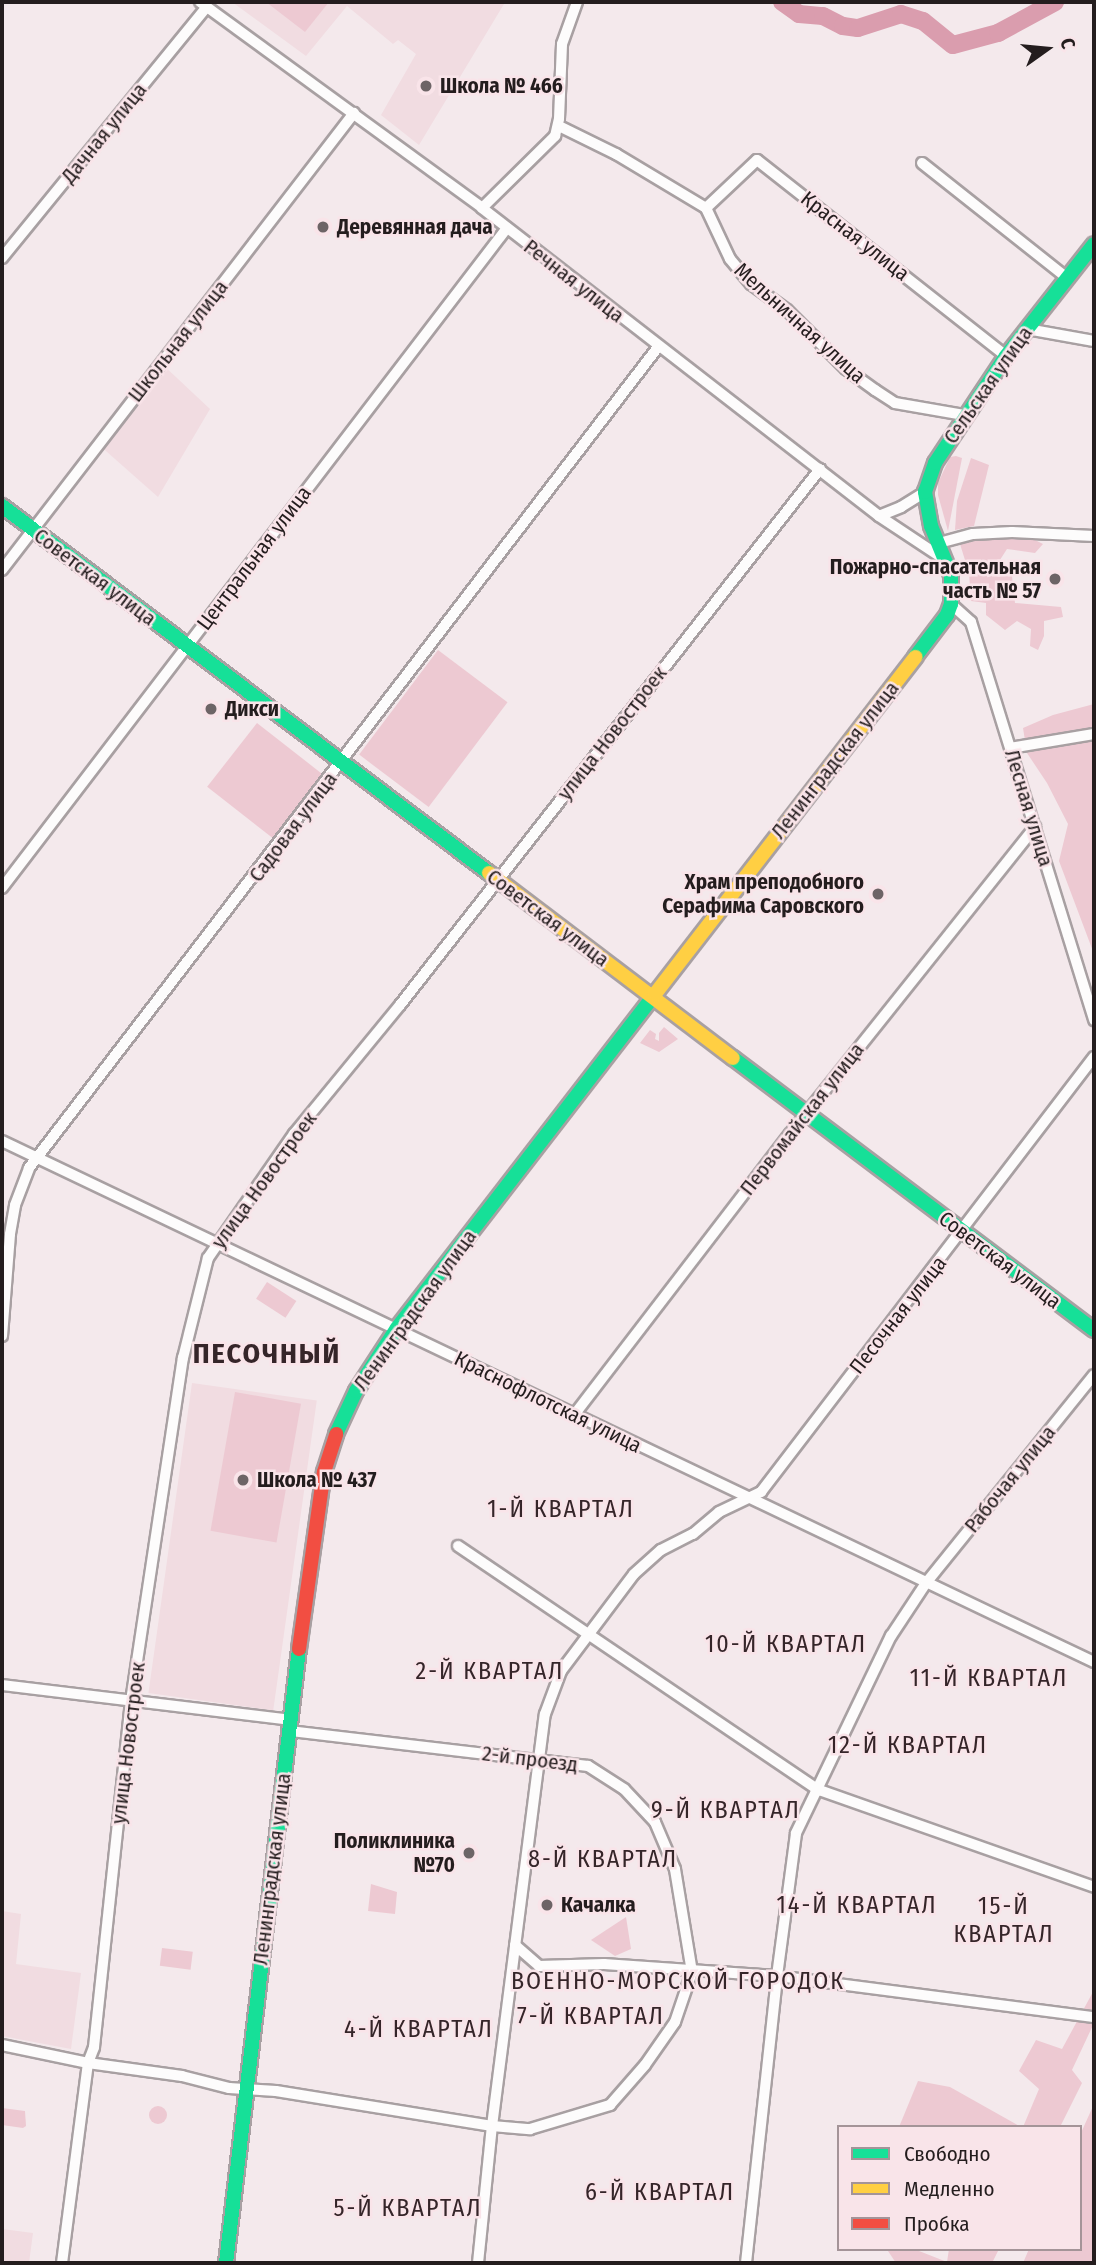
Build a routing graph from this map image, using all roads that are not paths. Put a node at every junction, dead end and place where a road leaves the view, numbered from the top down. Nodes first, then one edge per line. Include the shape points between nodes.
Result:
1 (576, 2) edge
2 (203, 5) edge
3 (354, 113) junction
4 (559, 126) junction
5 (922, 163) dead end
6 (482, 208) junction
7 (706, 208) junction
8 (507, 228) junction
9 (1094, 244) edge
10 (2, 258) edge
11 (1067, 278) junction
12 (1027, 329) junction
13 (1094, 341) edge
14 (658, 347) junction
15 (1006, 356) junction
16 (964, 415) junction
17 (820, 469) junction
18 (925, 492) junction
19 (2, 506) edge
20 (879, 516) junction
21 (33, 529) junction
22 (1094, 536) edge
23 (939, 543) junction
24 (946, 561) junction
25 (2, 570) edge
26 (956, 603) junction
27 (187, 646) junction
28 (1094, 734) edge
29 (1010, 748) junction
30 (342, 763) junction
31 (1035, 827) junction
32 (496, 879) junction
33 (2, 888) edge
34 (653, 996) junction
35 (1094, 1020) edge
36 (1094, 1058) edge
37 (807, 1112) junction
38 (2, 1141) edge
39 (39, 1159) junction
40 (962, 1232) junction
41 (219, 1245) junction
42 (397, 1328) junction
43 (1094, 1330) edge
44 (2, 1336) edge
45 (1094, 1375) edge
46 (574, 1415) junction
47 (747, 1497) junction
48 (458, 1546) dead end
49 (926, 1583) junction
50 (587, 1635) junction
51 (1094, 1662) edge
52 (2, 1685) edge
53 (131, 1700) junction
54 (290, 1726) junction
55 (539, 1759) junction
56 (819, 1790) junction
57 (1094, 1887) edge
58 (515, 1945) junction
59 (692, 1972) junction
60 (777, 1976) junction
61 (1094, 2017) edge
62 (2, 2045) edge
63 (88, 2063) junction
64 (247, 2090) junction
65 (492, 2126) junction
66 (746, 2249) junction
67 (62, 2263) edge
68 (226, 2263) edge
69 (478, 2263) edge
70 (738, 2263) edge
71 (746, 2263) edge

1 - 4 street via 562,44
2 - 3 street, Речная улица
2 - 10 street, Дачная улица
3 - 6 street, Речная улица
3 - 21 street, Школьная улица
4 - 6 street via 545,147
4 - 7 street
5 - 11 street
6 - 8 street, Речная улица
7 - 15 street, Красная улица via 757,160
7 - 16 street, Мельничная улица via 730,259 751,284 787,310 846,369 895,403
8 - 14 street, Речная улица
8 - 27 street, Центральная улица
9 - 11 main road, Сельская улица
11 - 12 main road, Сельская улица
12 - 13 street
12 - 15 main road, Сельская улица
14 - 17 street, Речная улица
14 - 30 street, Садовая улица
15 - 16 main road, Сельская улица
16 - 18 main road, Сельская улица via 935,463
17 - 20 street, Речная улица
17 - 32 street, улица Новостроек
18 - 20 street
18 - 23 main road, Лесная улица
19 - 21 main road, Советская улица
20 - 24 street, Речная улица
21 - 25 street, Школьная улица
21 - 27 main road, Советская улица
22 - 23 street via 1012,532 973,534
23 - 24 main road, Лесная улица
24 - 26 main road, Лесная улица
26 - 29 street, Лесная улица via 971,622
26 - 34 main road, Ленинградская улица
27 - 30 main road, Советская улица
27 - 33 street, Центральная улица
28 - 29 street
29 - 31 street, Лесная улица
30 - 32 main road, Советская улица
30 - 39 street, Садовая улица
31 - 35 street, Лесная улица
31 - 37 street, Первомайская улица
32 - 34 main road, Советская улица
32 - 41 street, улица Новостроек via 294,1135
34 - 37 main road, Советская улица
34 - 42 main road, Ленинградская улица
36 - 40 street, Песочная улица
37 - 40 main road, Советская улица
37 - 46 street, Первомайская улица
38 - 39 street, Краснофлотская улица
39 - 41 street, Краснофлотская улица
39 - 44 street, Садовая улица via 29,1168 15,1205
40 - 43 main road, Советская улица
40 - 47 street, Песочная улица via 761,1492
41 - 42 street, Краснофлотская улица
41 - 53 street, улица Новостроек via 208,1258 183,1358
42 - 46 street, Краснофлотская улица
42 - 54 main road, Ленинградская улица via 346,1411 324,1472
45 - 49 street, Рабочая улица
46 - 47 street, Краснофлотская улица
47 - 49 street, Краснофлотская улица
47 - 50 street, Песочная улица via 661,1550 634,1574
48 - 50 street
49 - 51 street, Краснофлотская улица
49 - 56 street, Рабочая улица via 891,1636
50 - 55 street, Песочная улица via 561,1671 545,1714
50 - 56 street
52 - 53 street, 2-й проезд
53 - 54 street, 2-й проезд
53 - 63 street, улица Новостроек via 94,2047
54 - 55 street, 2-й проезд
54 - 64 main road, Ленинградская улица
55 - 58 street, Песочная улица
55 - 59 street, 2-й проезд via 588,1766 624,1789 655,1822 676,1869
56 - 57 street
56 - 60 street, Рабочая улица via 796,1833
58 - 59 street via 539,1966 604,1964
58 - 65 street, Песочная улица
59 - 60 street
59 - 65 street, 2-й проезд via 675,2022 610,2105 530,2129
60 - 61 street
60 - 66 street, Рабочая улица
62 - 63 street, 2-й проезд
63 - 64 street, 2-й проезд
63 - 67 street, улица Новостроек
64 - 65 street, 2-й проезд
64 - 68 main road, Ленинградская улица
65 - 69 street, Песочная улица
66 - 70 street
66 - 71 street, Рабочая улица

